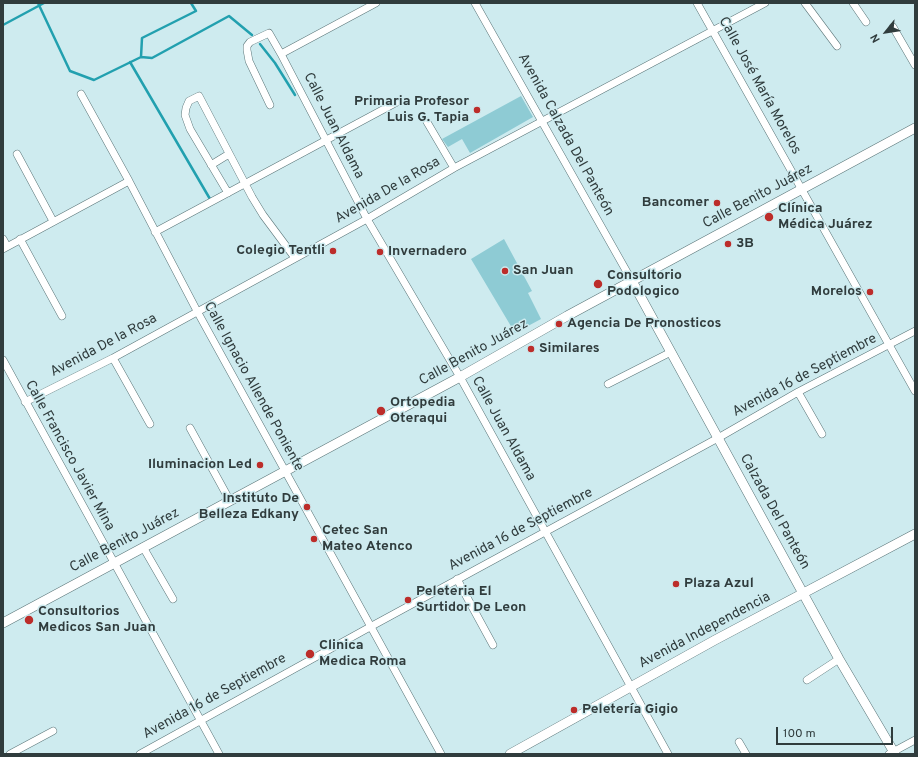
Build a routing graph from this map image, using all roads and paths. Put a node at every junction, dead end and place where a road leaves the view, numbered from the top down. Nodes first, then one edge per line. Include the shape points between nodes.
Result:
1 (376, 3) edge
2 (475, 3) edge
3 (697, 3) edge
4 (765, 3) edge
5 (805, 3) edge
6 (853, 3) edge
7 (866, 22) dead end
8 (893, 27) dead end
9 (713, 30) junction
10 (837, 46) dead end
11 (281, 54) junction
12 (915, 65) edge
13 (81, 94) dead end
14 (399, 101) dead end
15 (270, 105) dead end
16 (543, 121) junction
17 (427, 122) dead end
18 (915, 128) edge
19 (326, 140) junction
20 (17, 154) dead end
21 (229, 154) junction
22 (211, 165) junction
23 (454, 168) junction
24 (129, 182) junction
25 (245, 184) junction
26 (802, 190) junction
27 (228, 193) junction
28 (367, 219) junction
29 (53, 221) junction
30 (155, 232) junction
31 (3, 239) edge
32 (20, 239) junction
33 (5, 248) edge
34 (295, 258) junction
35 (632, 281) junction
36 (196, 311) junction
37 (62, 316) dead end
38 (915, 331) edge
39 (890, 345) junction
40 (671, 352) junction
41 (113, 358) junction
42 (3, 360) edge
43 (460, 377) junction
44 (608, 384) dead end
45 (915, 391) edge
46 (798, 392) junction
47 (25, 402) junction
48 (150, 424) dead end
49 (190, 428) dead end
50 (822, 434) dead end
51 (718, 438) junction
52 (284, 471) junction
53 (230, 500) junction
54 (545, 532) junction
55 (915, 534) edge
56 (144, 547) junction
57 (113, 563) junction
58 (457, 579) junction
59 (803, 594) junction
60 (173, 599) dead end
61 (3, 623) edge
62 (370, 627) junction
63 (493, 645) dead end
64 (839, 659) junction
65 (807, 680) dead end
66 (630, 687) junction
67 (200, 721) junction
68 (53, 731) dead end
69 (915, 740) edge
70 (739, 742) dead end
71 (892, 753) edge
72 (10, 754) edge
73 (140, 754) edge
74 (219, 754) edge
75 (441, 754) edge
76 (510, 754) edge
77 (668, 754) edge
78 (746, 754) edge

1 - 11 street
2 - 16 street, Avenida Calzada Del Panteón
3 - 9 street, Calle José María Morelos
4 - 9 street, Avenida De la Rosa
5 - 10 street
6 - 7 street
8 - 12 street
9 - 16 street, Avenida De la Rosa
9 - 26 street, Calle José María Morelos
11 - 15 street, Calle Juan Aldama via 269,33 250,42 247,50 249,61
11 - 19 street, Calle Juan Aldama
13 - 24 street, Calle Ignacio Allende Poniente
14 - 19 street
16 - 23 street, Avenida De la Rosa
16 - 35 street, Avenida Calzada Del Panteón
17 - 23 street
18 - 26 main road, Calle Benito Juárez
19 - 25 street
19 - 28 street, Calle Juan Aldama
20 - 29 street
21 - 22 street
21 - 22 street via 199,96 189,101 186,114 190,128
21 - 25 street
22 - 27 street
23 - 28 street, Avenida De la Rosa
24 - 29 street
24 - 30 street, Calle Ignacio Allende Poniente
25 - 27 street
25 - 34 street via 263,215
26 - 35 main road, Calle Benito Juárez
26 - 39 street, Calle José María Morelos
27 - 30 street
28 - 34 street, Avenida De la Rosa
28 - 43 street, Calle Juan Aldama
29 - 32 street
30 - 36 street, Calle Ignacio Allende Poniente
31 - 33 street
32 - 33 street
32 - 37 street
34 - 36 street, Avenida De la Rosa
35 - 40 main road, Calzada Del Panteón
35 - 43 main road, Calle Benito Juárez
36 - 41 street, Avenida De la Rosa
36 - 52 street, Calle Ignacio Allende Poniente
38 - 39 street, Avenida 16 de Septiembre
39 - 45 street, Calle José María Morelos
39 - 46 street, Avenida 16 de Septiembre
40 - 44 street
40 - 51 main road, Calzada Del Panteón
41 - 47 street, Avenida De la Rosa
41 - 48 street
42 - 47 street, Calle Francisco Javier Mina
43 - 52 main road, Calle Benito Juárez
43 - 54 street, Calle Juan Aldama
46 - 50 street
46 - 51 street, Avenida 16 de Septiembre
47 - 57 street, Calle Francisco Javier Mina
49 - 53 street
51 - 54 street, Avenida 16 de Septiembre
51 - 59 main road, Calzada Del Panteón
52 - 53 main road, Calle Benito Juárez
52 - 62 street, Calle Ignacio Allende Poniente
53 - 56 main road, Calle Benito Juárez
54 - 58 street, Avenida 16 de Septiembre
54 - 66 street, Calle Juan Aldama
55 - 59 main road, Avenida Independencia
56 - 57 main road, Calle Benito Juárez
56 - 60 street
57 - 61 main road, Calle Benito Juárez
57 - 67 street, Calle Francisco Javier Mina
58 - 62 street, Avenida 16 de Septiembre
58 - 63 street
59 - 64 main road, Calzada Del Panteón
59 - 66 main road, Avenida Independencia
62 - 67 street, Avenida 16 de Septiembre
62 - 75 street, Calle Ignacio Allende Poniente
64 - 65 street
64 - 71 main road, Calzada Del Panteón
66 - 76 main road, Avenida Independencia
66 - 77 street, Calle Juan Aldama
67 - 73 street, Avenida 16 de Septiembre
67 - 74 street, Calle Francisco Javier Mina
68 - 72 street
69 - 71 street
70 - 78 street

